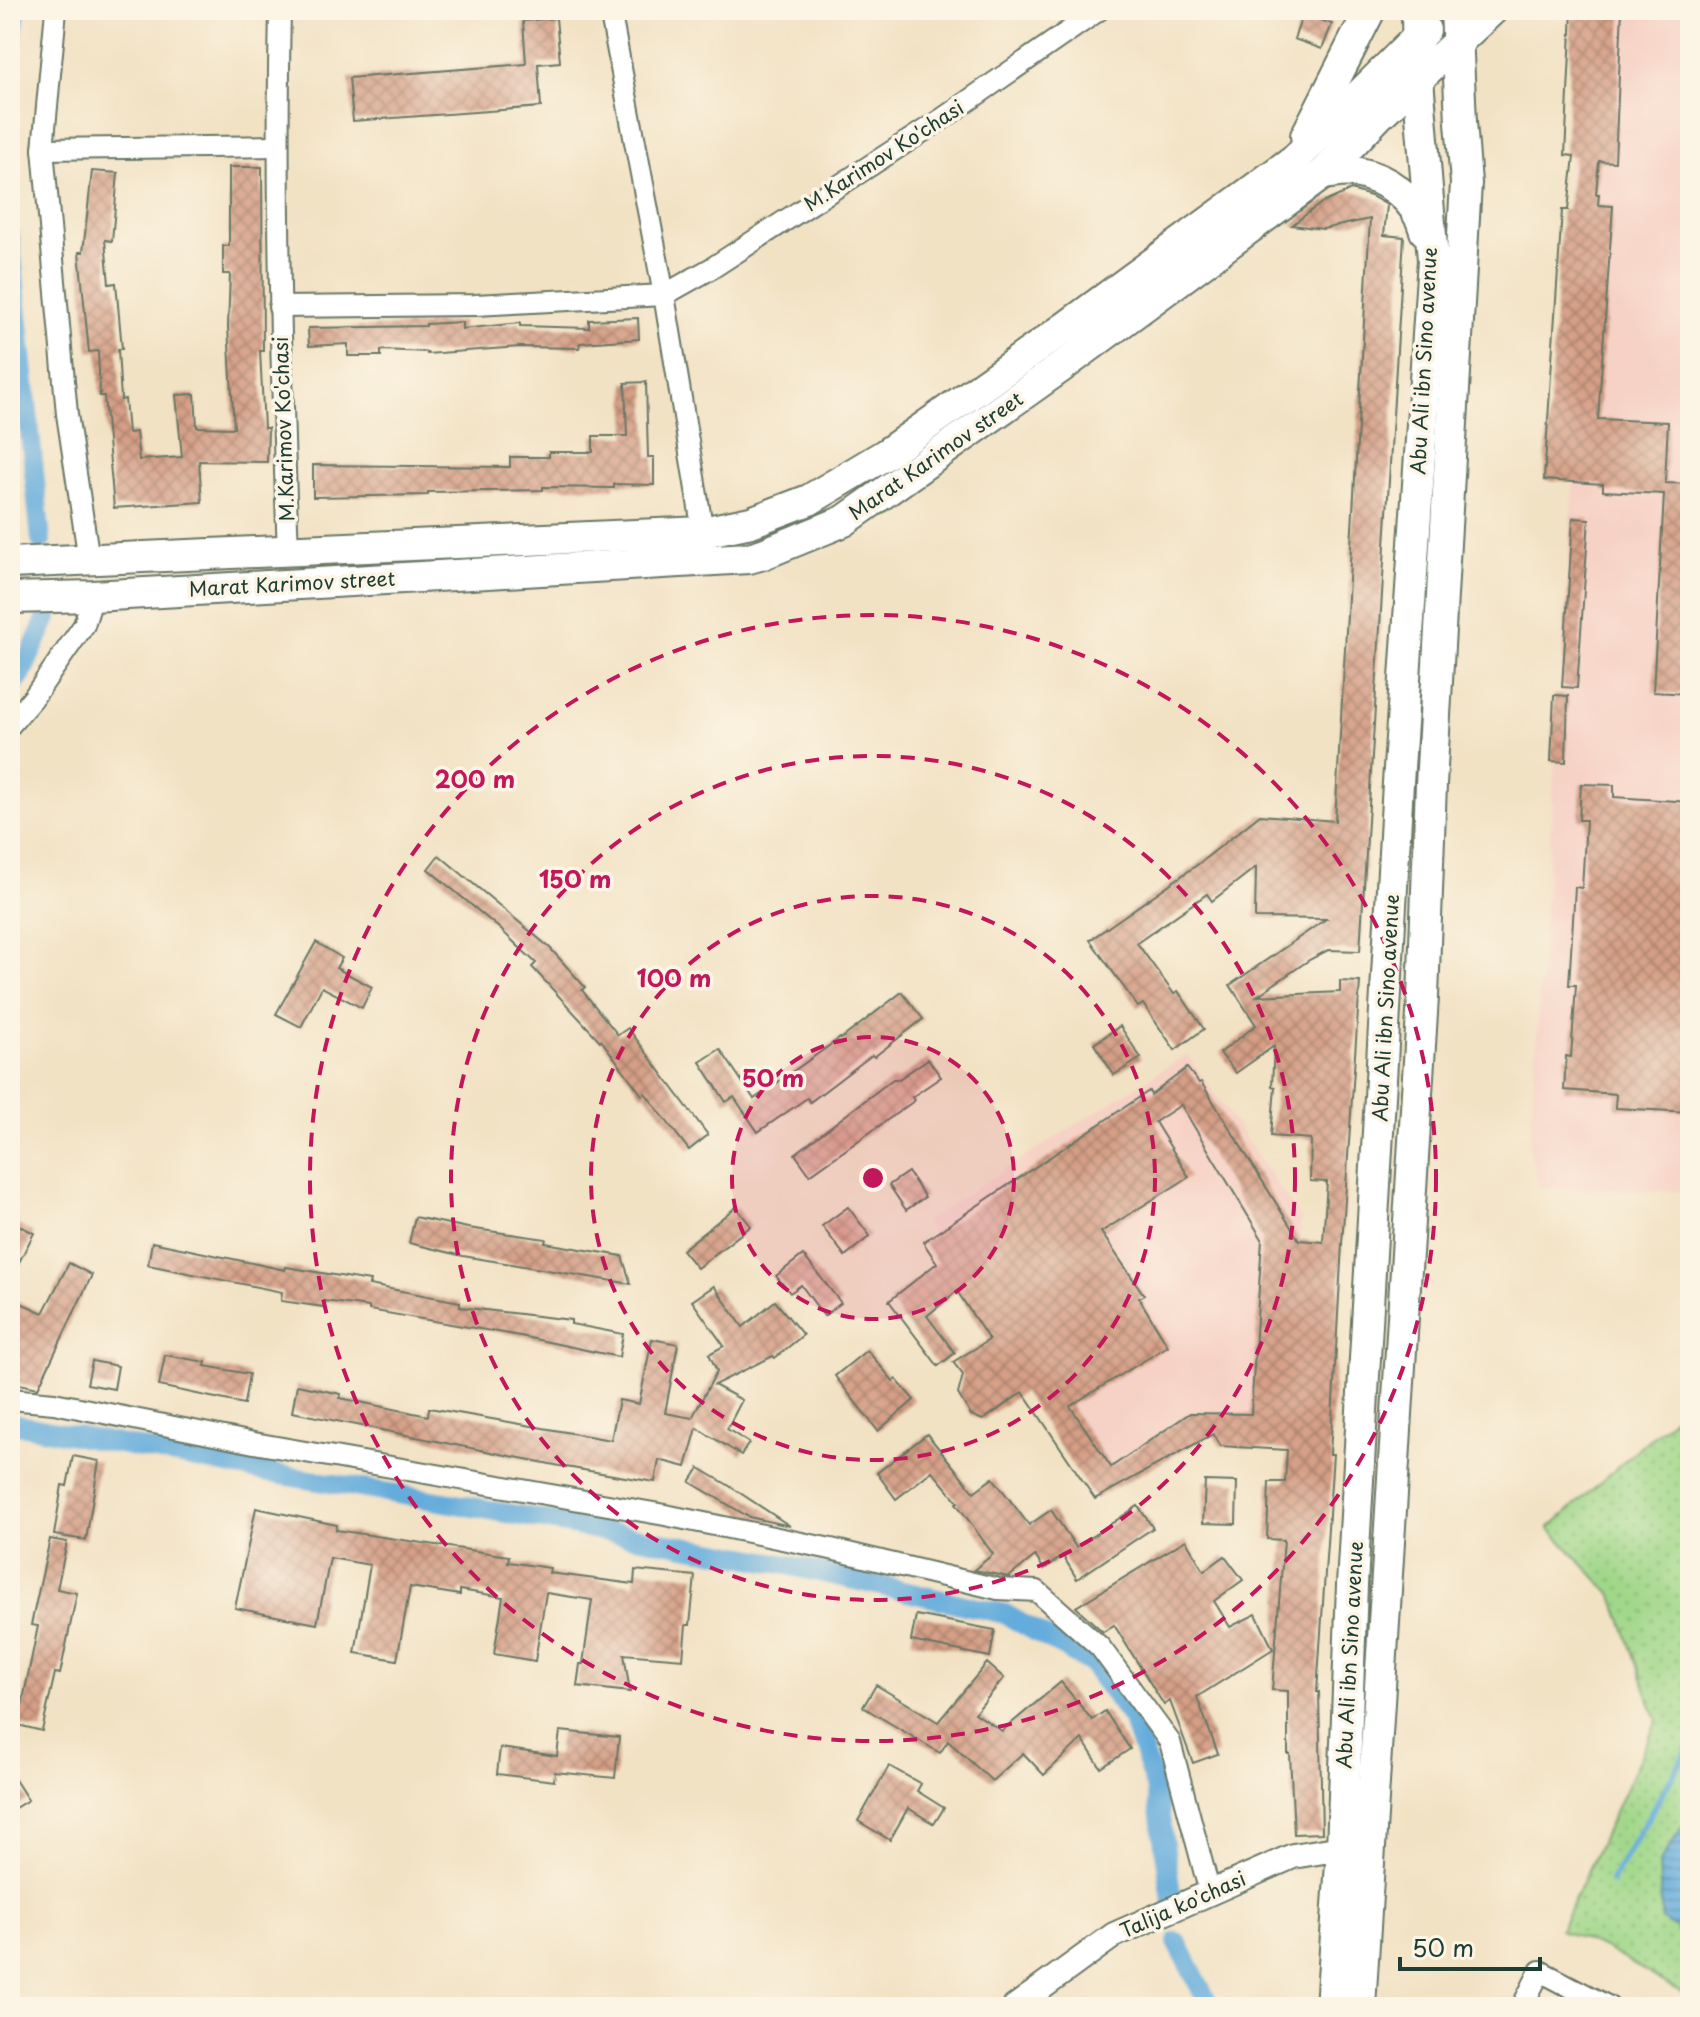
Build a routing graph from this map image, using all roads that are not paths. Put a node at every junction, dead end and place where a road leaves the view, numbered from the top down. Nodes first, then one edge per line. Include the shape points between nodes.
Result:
1 (56, 10) edge
2 (280, 10) edge
3 (610, 10) edge
4 (1099, 10) edge
5 (1370, 10) edge
6 (1449, 10) edge
7 (1456, 10) edge
8 (1492, 10) edge
9 (1418, 23) edge
10 (1458, 41) junction
11 (1418, 79) junction
12 (277, 146) junction
13 (43, 149) junction
14 (1295, 159) junction
15 (1323, 174) junction
16 (1433, 260) junction
17 (664, 295) junction
18 (279, 307) junction
19 (703, 532) junction
20 (288, 552) junction
21 (89, 560) junction
22 (10, 563) edge
23 (93, 596) junction
24 (10, 598) edge
25 (10, 725) edge
26 (10, 1399) edge
27 (1356, 1849) junction
28 (1210, 1893) junction
29 (1015, 2007) edge
30 (1331, 2007) edge
31 (1360, 2007) edge
32 (1522, 2007) edge
33 (1609, 2007) edge

1 - 13 street
2 - 12 street, M.Karimov Ko'chasi
3 - 17 street
4 - 17 street, M.Karimov Ko'chasi via 942,119
5 - 14 main road
6 - 9 main road, Marat Karimov street
7 - 10 main road, Abu Ali ibn Sino avenue
8 - 10 main road, Marat Karimov street
9 - 11 main road, Abu Ali ibn Sino avenue
9 - 14 main road, Marat Karimov street
10 - 11 main road, Marat Karimov street
10 - 27 main road, Abu Ali ibn Sino avenue via 1466,183 1422,1011
11 - 15 main road, Marat Karimov street
11 - 16 main road, Abu Ali ibn Sino avenue
12 - 13 street
12 - 18 street, M.Karimov Ko'chasi
13 - 21 street via 67,414
14 - 19 main road, Marat Karimov street via 886,454 809,500 751,522
15 - 16 main road via 1353,171 1390,185 1410,201 1423,222
15 - 23 main road, Marat Karimov street via 844,521 754,558
16 - 27 main road, Abu Ali ibn Sino avenue via 1352,1585
17 - 18 street, M.Karimov Ko'chasi via 475,305
17 - 19 street
18 - 20 street, M.Karimov Ko'chasi
19 - 20 main road, Marat Karimov street
20 - 21 main road, Marat Karimov street
21 - 22 main road, Marat Karimov street
23 - 24 main road, Marat Karimov street
23 - 25 street via 84,625
26 - 28 street via 665,1515 998,1589 1037,1591 1100,1647 1170,1742
27 - 28 street, Talija ko'chasi via 1293,1856
27 - 30 main road, Abu Ali ibn Sino avenue
27 - 31 main road, Abu Ali ibn Sino avenue
28 - 29 street, Talija ko'chasi via 1114,1935
32 - 33 street via 1540,1971

